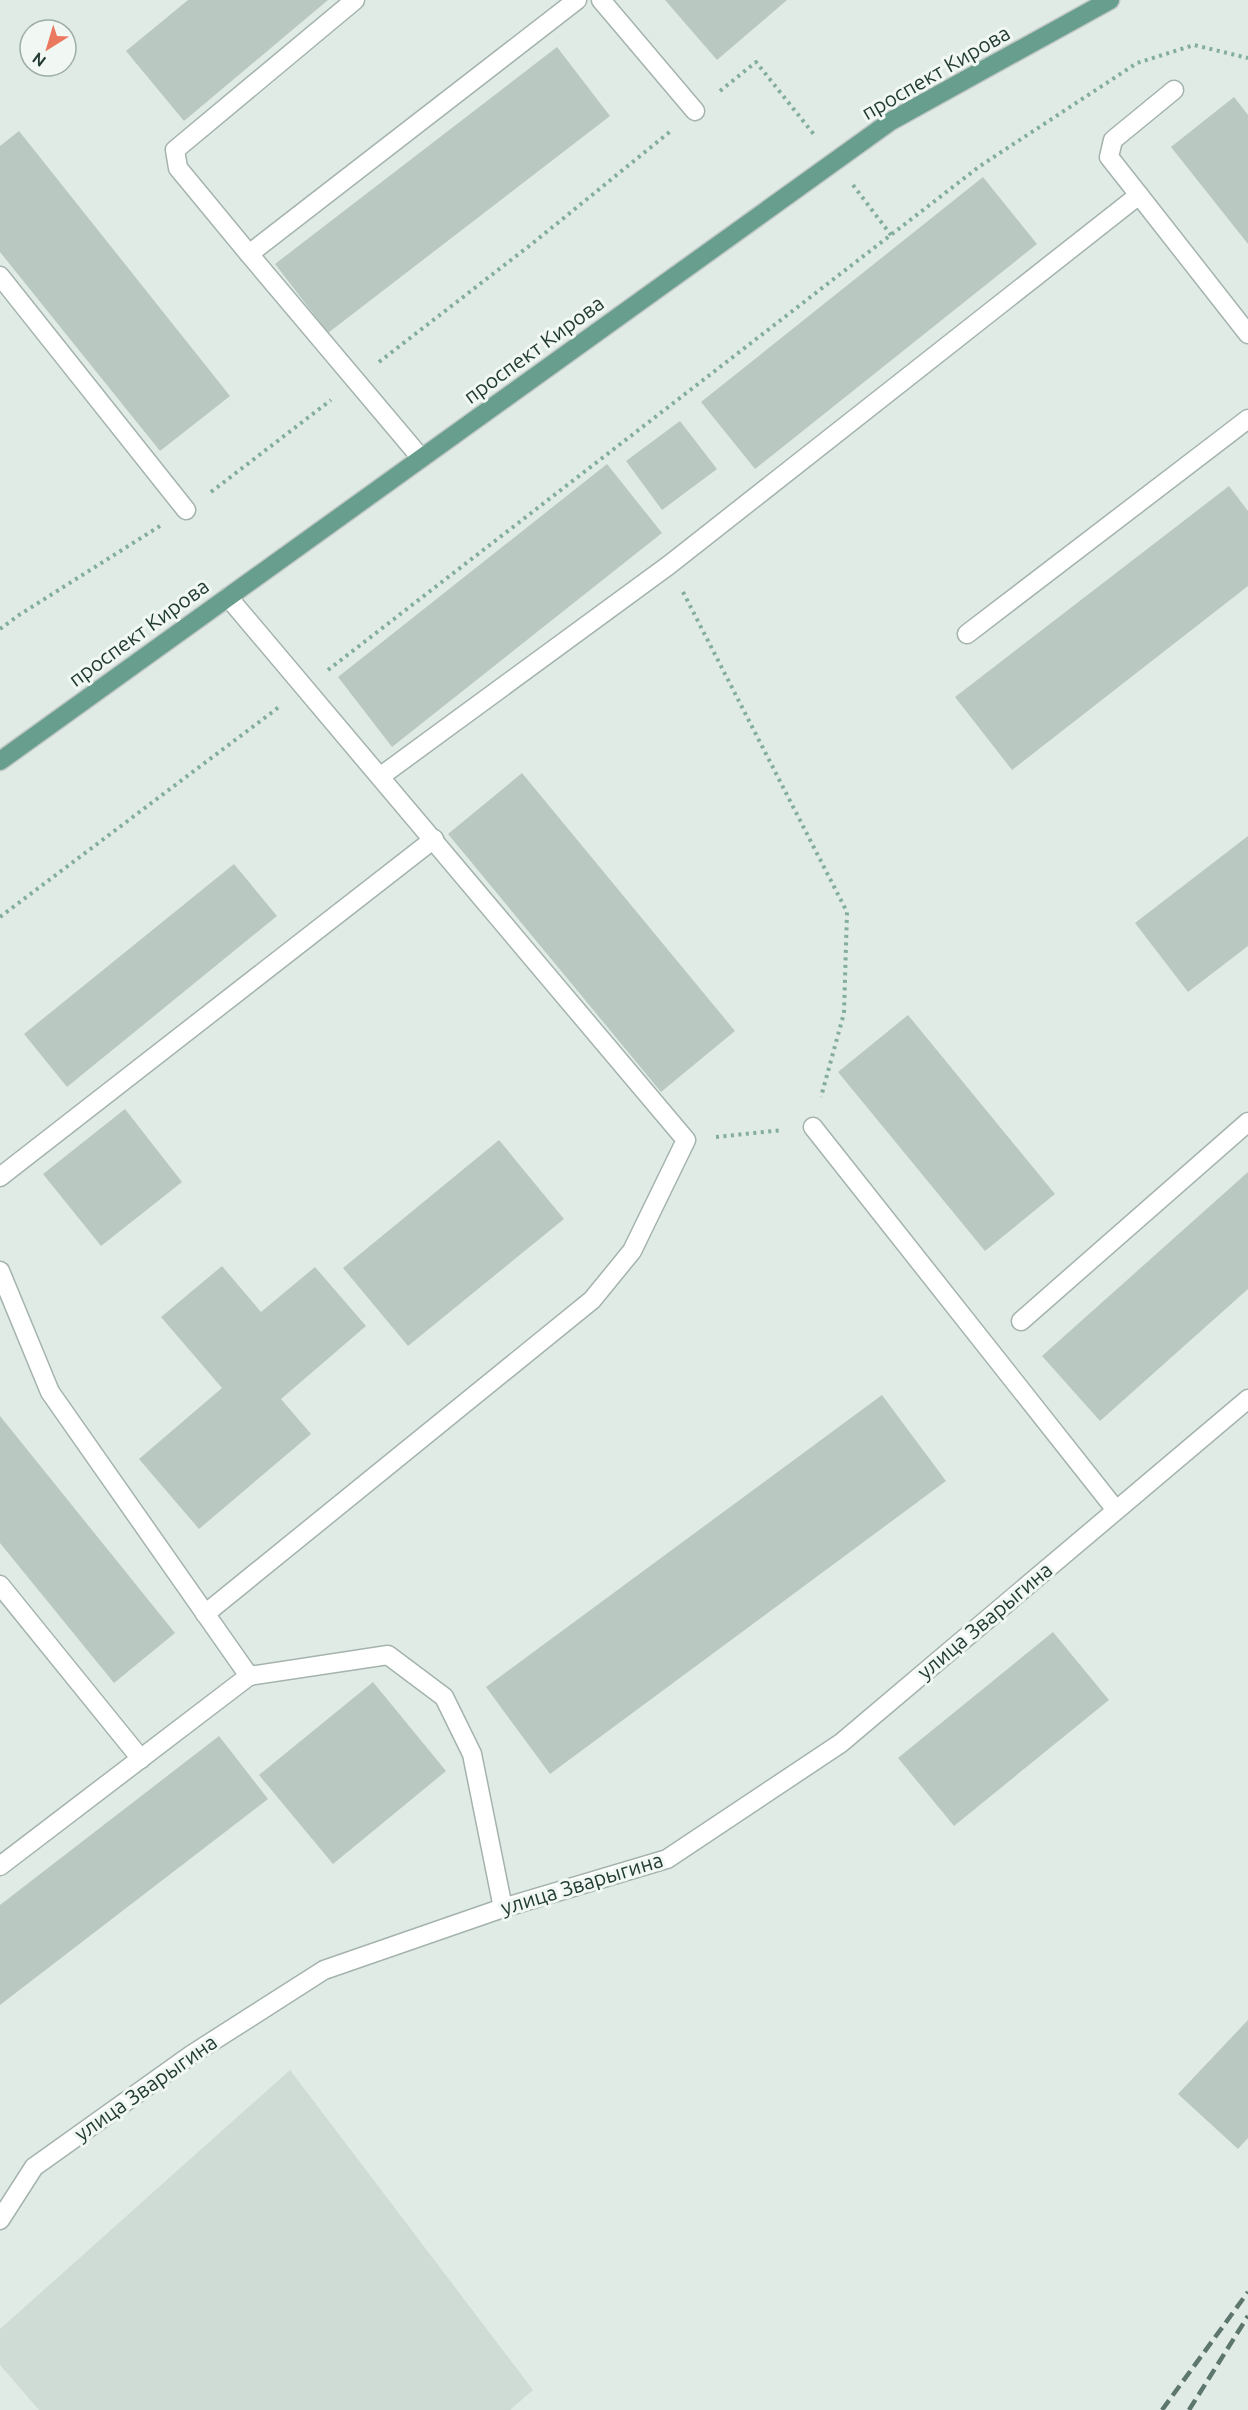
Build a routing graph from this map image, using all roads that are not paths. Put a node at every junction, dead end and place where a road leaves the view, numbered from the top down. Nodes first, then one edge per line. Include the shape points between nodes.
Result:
1 (355, 0) edge
2 (577, 0) edge
3 (601, 0) edge
4 (1110, 0) edge
5 (1174, 90) dead end
6 (695, 111) road end
7 (1139, 195) junction
8 (249, 254) junction
9 (0, 276) edge
10 (1248, 334) edge
11 (1248, 419) edge
12 (421, 458) junction
13 (186, 510) road end
14 (228, 597) junction
15 (967, 634) dead end
16 (0, 761) edge
17 (381, 776) junction
18 (434, 839) junction
19 (1248, 1122) edge
20 (813, 1126) road end
21 (0, 1177) edge
22 (0, 1271) edge
23 (1021, 1321) dead end
24 (1248, 1399) edge
25 (1116, 1510) junction
26 (0, 1585) edge
27 (205, 1614) junction
28 (249, 1677) junction
29 (141, 1759) junction
30 (0, 1866) edge
31 (502, 1908) junction
32 (0, 2220) edge

1 - 8 street via 175,150 178,168
2 - 8 street
3 - 6 street
4 - 12 main road, проспект Кирова via 891,121
5 - 7 street via 1113,140 1109,157
7 - 10 street
7 - 17 street via 669,565
8 - 12 street
9 - 13 street
11 - 15 street
12 - 14 main road, проспект Кирова
14 - 16 main road, проспект Кирова
14 - 17 street
17 - 18 street
18 - 21 street
18 - 27 street via 686,1140 632,1251 592,1300
19 - 23 street
20 - 25 street
22 - 27 street via 50,1392
24 - 25 street, улица Зварыгина
25 - 31 street, улица Зварыгина via 841,1743 667,1860
26 - 29 street
27 - 28 street
28 - 29 street
28 - 31 street via 388,1655 444,1697 472,1754
29 - 30 street
31 - 32 street, улица Зварыгина via 324,1970 191,2055 34,2167

